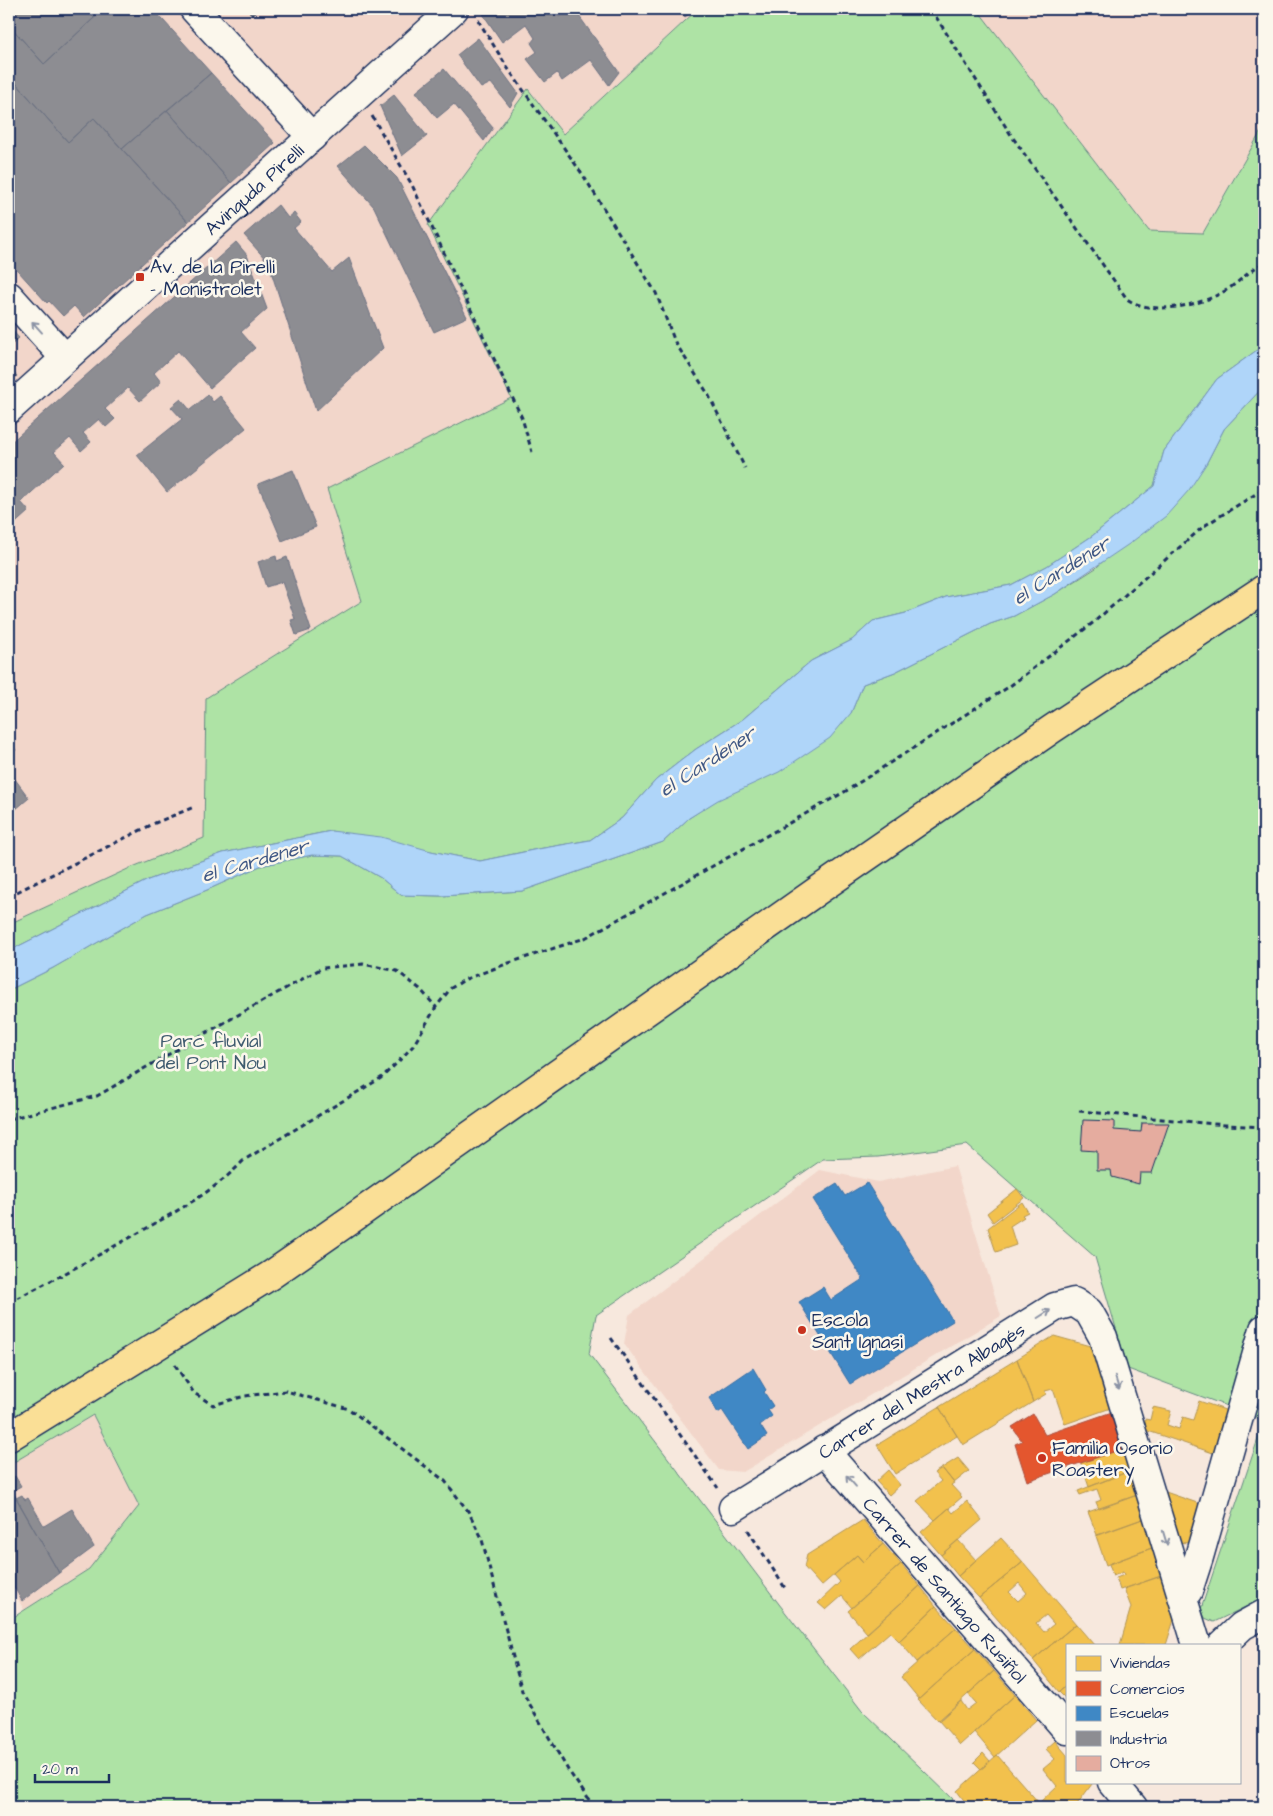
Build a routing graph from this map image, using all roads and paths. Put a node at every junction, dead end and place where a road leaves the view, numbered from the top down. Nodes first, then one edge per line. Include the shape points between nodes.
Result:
1 (194, 9) edge
2 (931, 9) edge
3 (465, 13) edge
4 (359, 94) junction
5 (312, 137) junction
6 (1264, 262) edge
7 (9, 296) edge
8 (65, 358) junction
9 (9, 409) edge
10 (532, 452) dead end
11 (745, 468) dead end
12 (1264, 489) edge
13 (1264, 589) edge
14 (194, 807) dead end
15 (9, 896) edge
16 (436, 1007) junction
17 (1079, 1111) dead end
18 (9, 1119) edge
19 (1264, 1127) edge
20 (9, 1302) edge
21 (1264, 1329) edge
22 (611, 1338) dead end
23 (160, 1343) junction
24 (9, 1437) edge
25 (824, 1450) junction
26 (733, 1508) junction
27 (785, 1588) dead end
28 (1183, 1597) junction
29 (1264, 1614) edge
30 (1197, 1644) edge
31 (1223, 1644) edge
32 (1066, 1729) edge
33 (594, 1807) edge

1 - 5 street
2 - 6 path via 1011,135 1127,300 1141,307 1158,309 1191,304 1222,293
3 - 4 street, Avinguda Pirelli
3 - 11 path via 508,67 583,175 656,293 675,342 708,394
4 - 5 street, Avinguda Pirelli
4 - 10 path via 412,185 522,418
5 - 8 street, Avinguda Pirelli
8 -> 7 street
8 - 9 street, Avinguda Pirelli
12 - 16 path via 1204,526 1094,622 1010,686 846,791 585,938 466,979 451,988
13 - 23 main road via 817,891 346,1224 271,1275
14 - 15 path
16 - 18 path via 420,988 397,971 362,964 322,968 97,1096
16 - 20 path via 413,1046 381,1078 244,1160 203,1196 62,1276
17 - 19 path
21 - 28 street via 1199,1557
22 - 26 path
23 - 24 main road
23 - 33 path via 194,1393 214,1405 245,1396 286,1391 350,1409 445,1481 468,1511 481,1536 522,1691 568,1770
25 - 26 street, Carrer del Mestra Albagés
25 -> 28 street, Carrer del Mestra Albagés via 1055,1307 1074,1302 1089,1312 1103,1337
32 -> 25 street, Carrer de Santiago Rusiñol
26 - 27 path
28 - 30 street, Carrer del Mestra Albagés
29 - 31 street via 1242,1626

